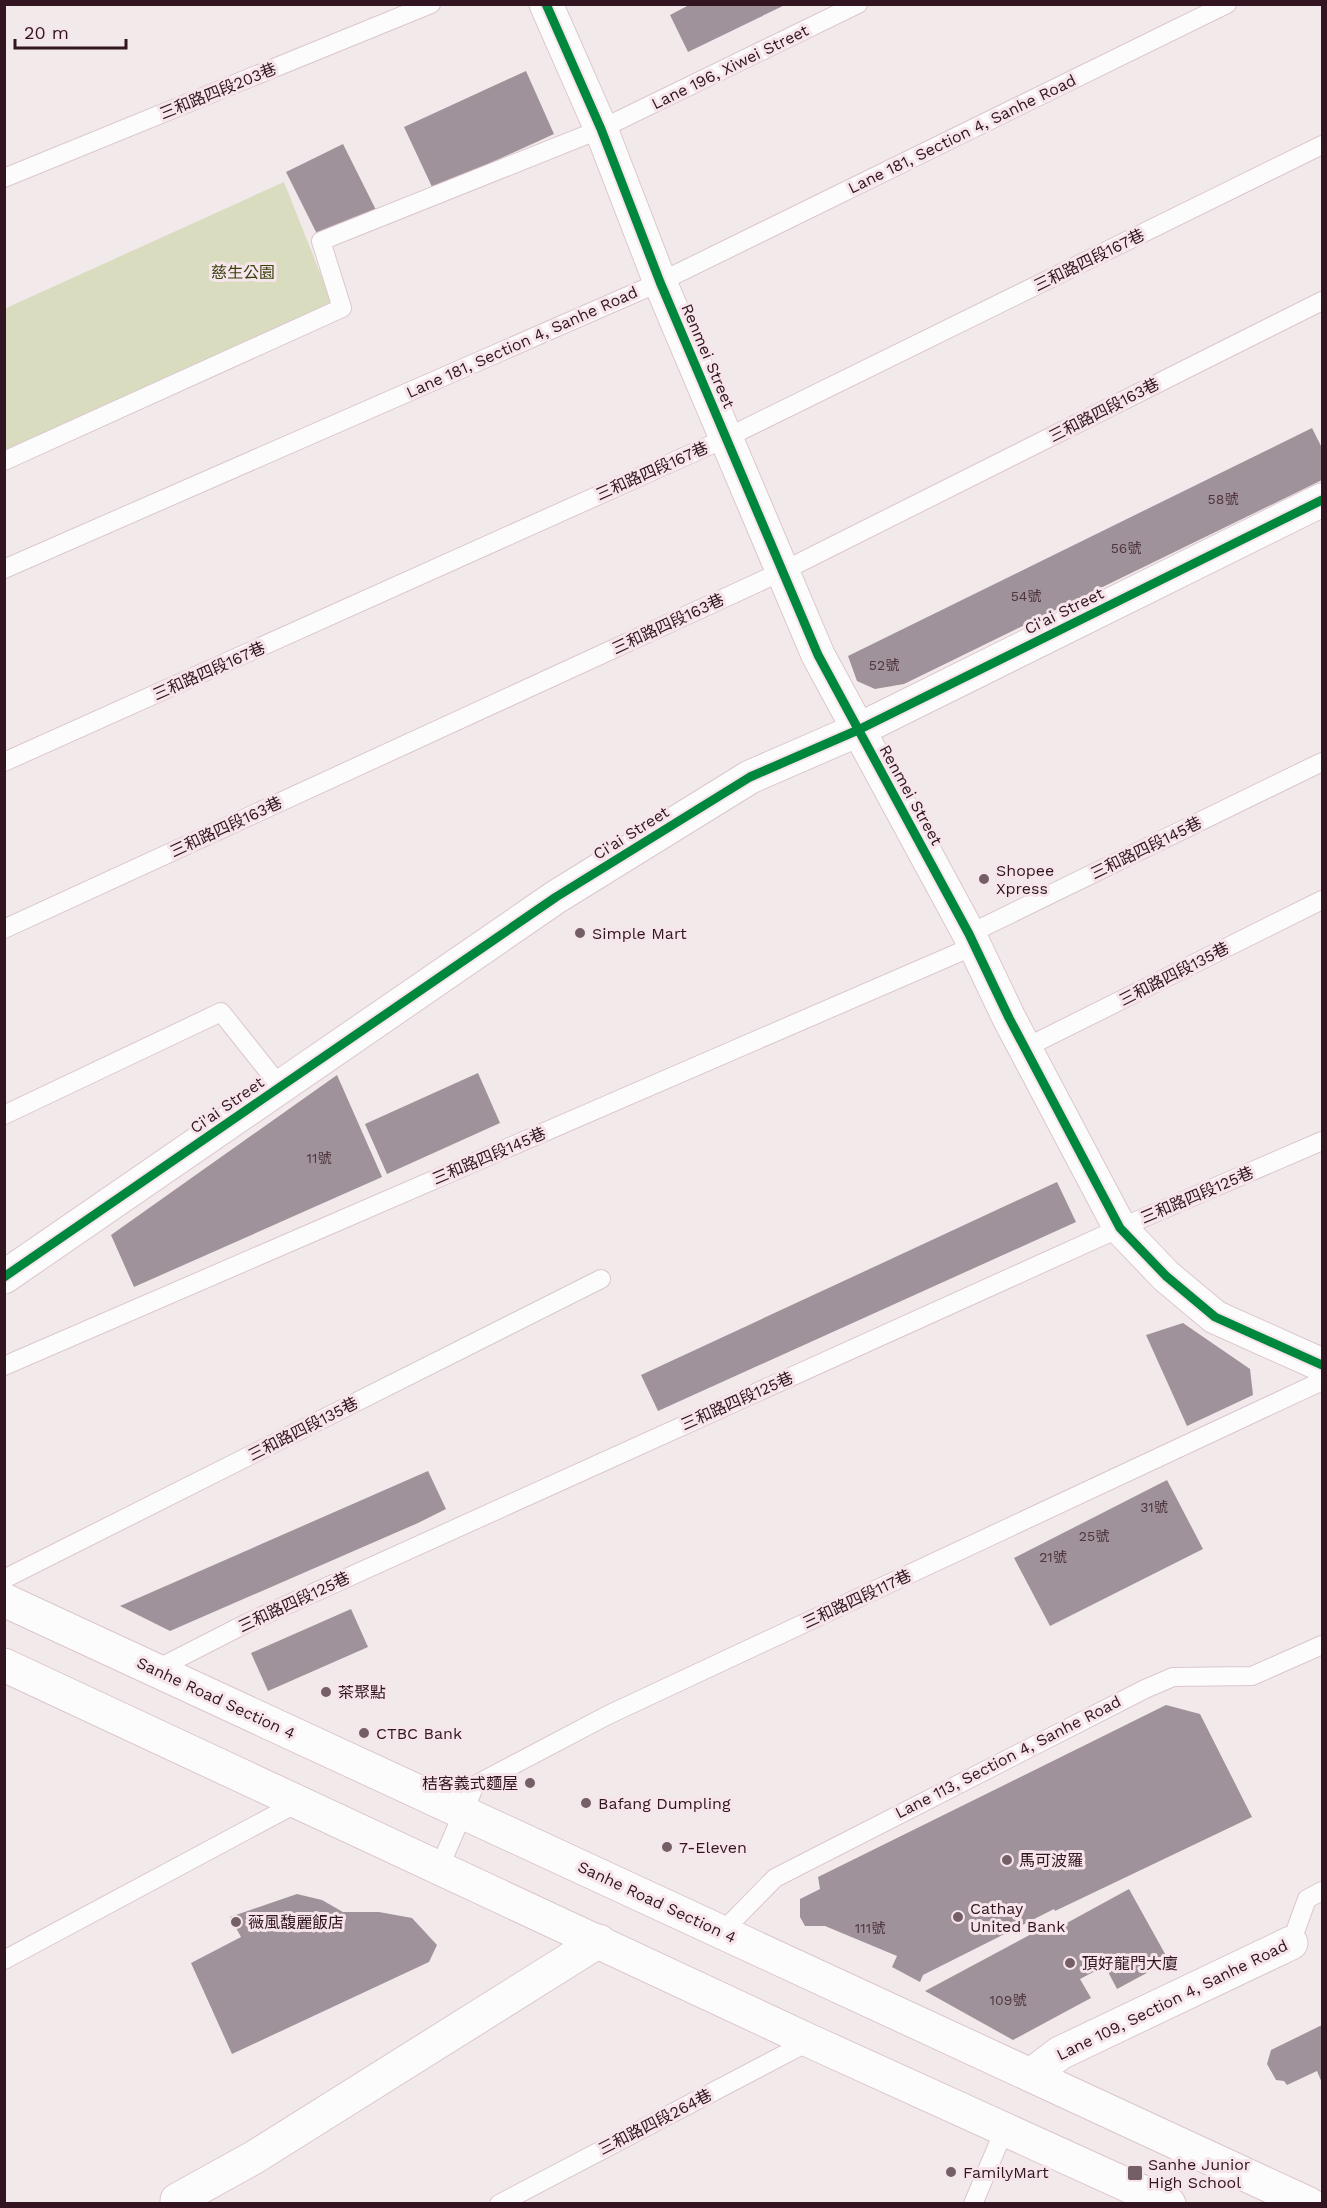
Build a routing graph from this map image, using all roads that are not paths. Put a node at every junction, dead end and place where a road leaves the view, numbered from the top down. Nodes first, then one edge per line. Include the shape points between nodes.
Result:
1 (431, 4) edge
2 (546, 4) edge
3 (858, 4) edge
4 (1227, 4) edge
5 (601, 129) junction
6 (1323, 145) edge
7 (4, 178) edge
8 (660, 282) junction
9 (1323, 301) edge
10 (726, 438) junction
11 (4, 460) edge
12 (1323, 500) edge
13 (4, 569) edge
14 (783, 571) junction
15 (858, 730) junction
16 (4, 762) edge
17 (1323, 762) edge
18 (1323, 900) edge
19 (4, 929) edge
20 (972, 940) junction
21 (1025, 1048) junction
22 (280, 1086) junction
23 (4, 1115) edge
24 (1323, 1141) edge
25 (1120, 1228) junction
26 (4, 1277) edge
27 (601, 1279) dead end
28 (1323, 1365) edge
29 (4, 1366) edge
30 (1323, 1381) edge
31 (4, 1579) edge
32 (4, 1600) edge
33 (1323, 1646) edge
34 (4, 1665) edge
35 (155, 1670) junction
36 (299, 1802) junction
37 (463, 1812) junction
38 (440, 1866) junction
39 (1323, 1891) edge
40 (722, 1932) junction
41 (598, 1941) junction
42 (1291, 1943) joint
43 (4, 1960) edge
44 (810, 2042) junction
45 (1031, 2075) junction
46 (1005, 2128) junction
47 (177, 2204) edge
48 (499, 2204) edge
49 (973, 2204) edge
50 (1169, 2204) edge
51 (1310, 2204) edge

1 - 7 lane, 三和路四段203巷
2 - 5 street, Renmei Street
3 - 5 lane, Lane 196, Xiwei Street
4 - 8 lane, Lane 181, Section 4, Sanhe Road
5 - 8 street, Renmei Street
5 - 11 lane, Lane 196, Xiwei Street via 321,241 342,308
6 - 10 lane, 三和路四段167巷
8 - 10 street, Renmei Street
8 - 13 lane, Lane 181, Section 4, Sanhe Road
9 - 14 lane, 三和路四段163巷
10 - 14 street, Renmei Street
10 - 16 lane, 三和路四段167巷
12 - 15 street, Ci'ai Street
14 - 15 street, Renmei Street via 818,655
14 - 19 lane, 三和路四段163巷
15 - 20 street, Renmei Street
15 - 22 street, Ci'ai Street via 750,777 637,846
17 - 20 lane, 三和路四段145巷
18 - 21 lane, 三和路四段135巷
20 - 21 street, Renmei Street
20 - 29 lane, 三和路四段145巷
21 - 25 street, Renmei Street
22 - 23 lane via 221,1012
22 - 26 street, Ci'ai Street
24 - 25 lane, 三和路四段125巷
25 - 28 street, Renmei Street via 1166,1276 1215,1317
25 - 35 lane, 三和路四段125巷 via 247,1623
27 - 31 lane, 三和路四段135巷
30 - 37 lane, 三和路四段117巷 via 608,1715 475,1785
32 - 35 street, Sanhe Road Section 4
33 - 40 lane, Lane 113, Section 4, Sanhe Road via 1252,1676 1173,1677 1146,1689 775,1878
34 - 36 street
35 - 37 street, Sanhe Road Section 4
36 - 38 street
36 - 43 lane
37 - 38 lane, 三和路四段117巷
37 - 40 street, Sanhe Road Section 4
38 - 41 street
39 - 42 lane, Lane 109, Section 4, Sanhe Road via 1307,1899
40 - 45 street, Sanhe Road Section 4
41 - 44 street
41 - 47 street via 253,2158 177,2200
42 - 45 street, Lane 109, Section 4, Sanhe Road via 1060,2053
44 - 46 street
44 - 48 lane, 三和路四段264巷
45 - 51 street, Sanhe Road Section 4
46 - 49 lane
46 - 50 street

